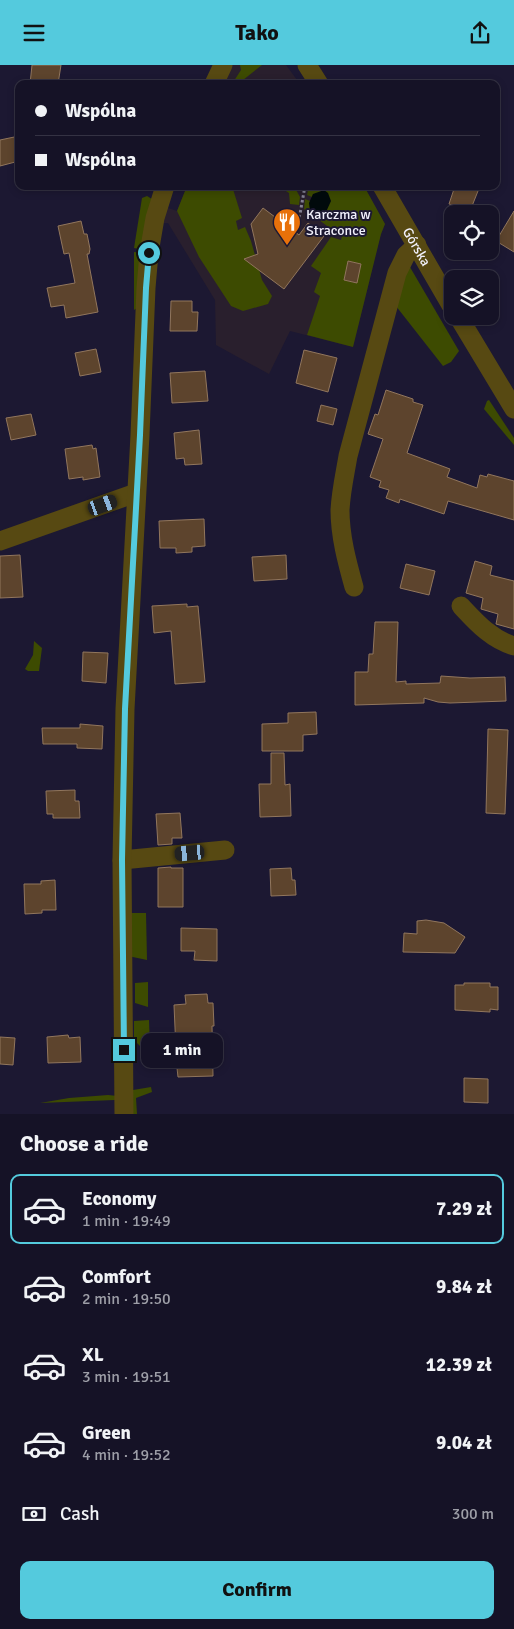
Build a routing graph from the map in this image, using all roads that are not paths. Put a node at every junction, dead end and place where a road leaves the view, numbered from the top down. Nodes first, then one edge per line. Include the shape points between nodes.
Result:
1 (223, 65) edge
2 (307, 65) edge
3 (216, 80) edge
4 (316, 80) edge
5 (164, 190) edge
6 (384, 190) edge
7 (417, 245) junction
8 (444, 293) edge
9 (463, 325) edge
10 (514, 409) edge
11 (136, 493) junction
12 (0, 541) edge
13 (354, 587) dead end
14 (461, 606) dead end
15 (514, 646) edge
16 (225, 850) dead end
17 (122, 860) junction
18 (124, 1114) edge

1 - 3 street
2 - 4 street
5 - 11 street via 155,217 147,279
6 - 7 street, Górska
7 - 8 street, Górska
7 - 13 street via 406,255 397,273 342,486 342,533
9 - 10 street
11 - 12 street
11 - 17 street via 125,709
14 - 15 street via 493,637
16 - 17 street
17 - 18 street

